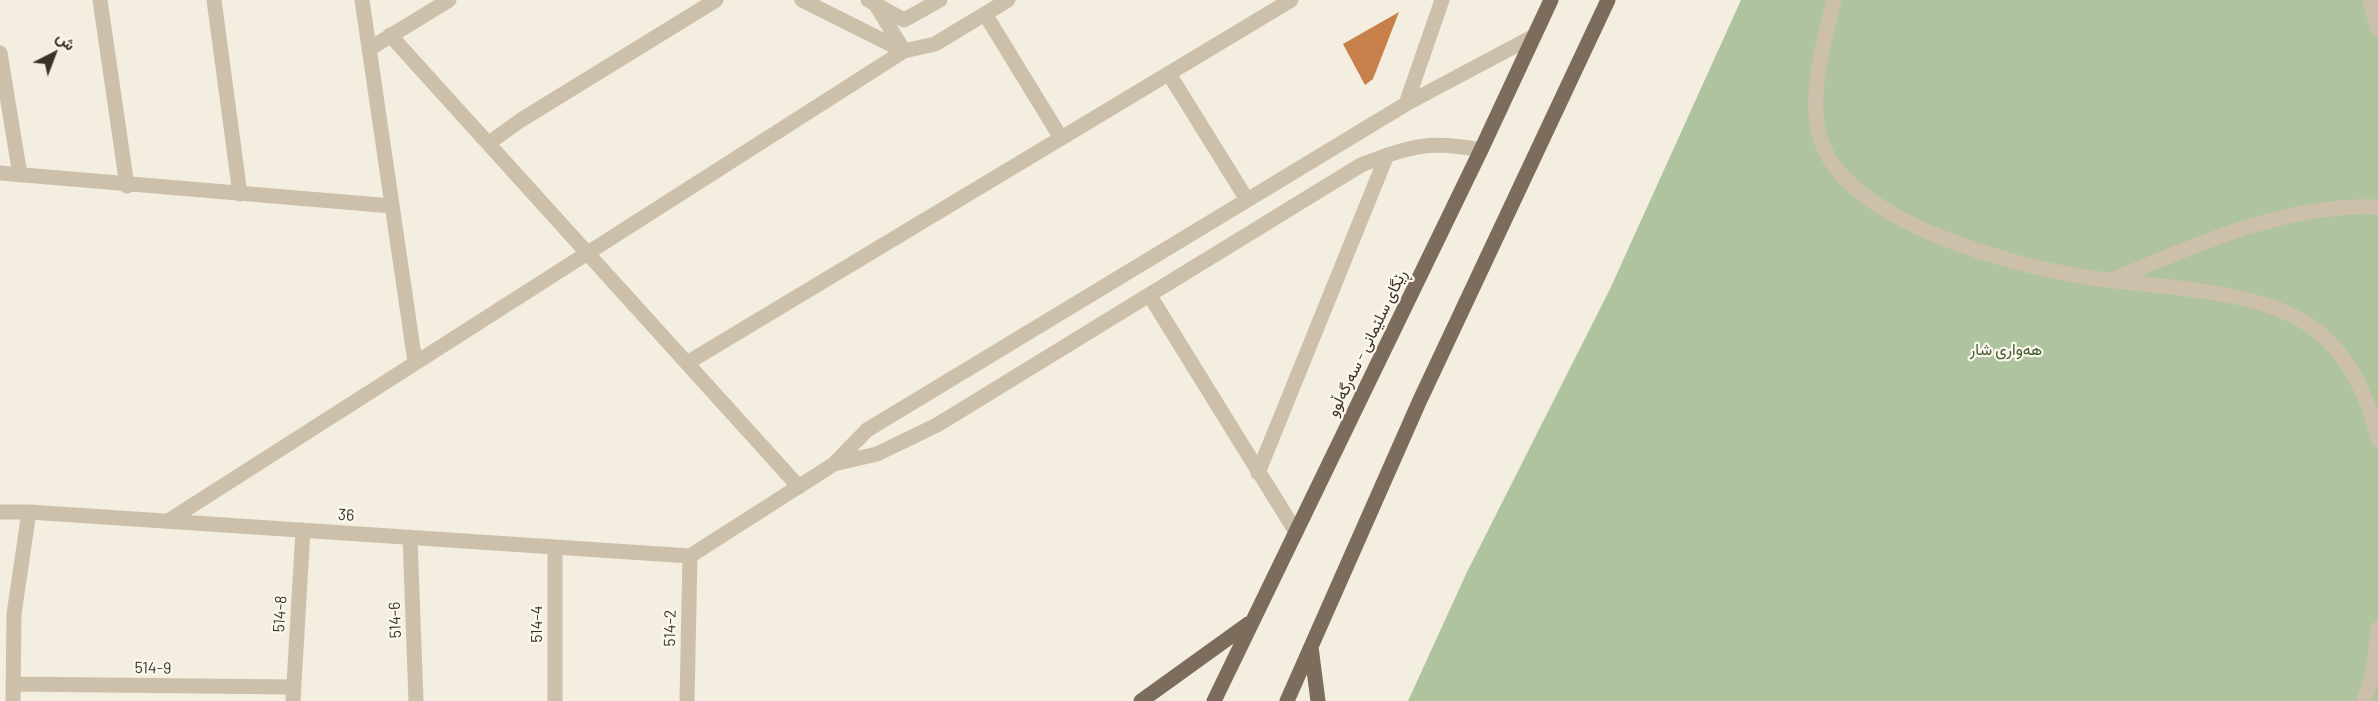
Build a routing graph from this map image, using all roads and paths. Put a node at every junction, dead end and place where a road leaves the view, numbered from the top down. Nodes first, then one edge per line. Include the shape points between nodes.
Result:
1 (100, 0) edge
2 (214, 0) edge
3 (362, 0) edge
4 (449, 0) edge
5 (716, 0) edge
6 (802, 0) edge
7 (940, 0) edge
8 (1008, 0) edge
9 (1291, 0) edge
10 (1442, 0) edge
11 (1551, 0) edge
12 (1608, 0) edge
13 (1834, 0) edge
14 (2370, 0) edge
15 (872, 2) edge
16 (985, 14) junction
17 (2378, 30) edge
18 (390, 35) junction
19 (1534, 36) junction
20 (369, 48) junction
21 (904, 51) junction
22 (0, 53) edge
23 (1169, 74) junction
24 (1406, 104) junction
25 (1061, 138) junction
26 (489, 143) junction
27 (1481, 150) junction
28 (1387, 154) junction
29 (0, 173) edge
30 (20, 175) junction
31 (127, 186) junction
32 (240, 194) junction
33 (1246, 198) junction
34 (392, 206) junction
35 (2378, 207) edge
36 (586, 252) junction
37 (2108, 281) junction
38 (1150, 296) junction
39 (415, 362) junction
40 (687, 363) junction
41 (2378, 439) edge
42 (834, 464) junction
43 (1258, 473) junction
44 (799, 487) junction
45 (0, 512) edge
46 (29, 512) junction
47 (168, 521) junction
48 (303, 530) junction
49 (1296, 532) junction
50 (410, 537) junction
51 (555, 547) junction
52 (690, 556) junction
53 (7, 614) edge
54 (1250, 622) junction
55 (2378, 629) edge
56 (1311, 646) junction
57 (13, 684) junction
58 (293, 694) edge
59 (13, 701) edge
60 (416, 701) edge
61 (555, 701) edge
62 (687, 701) edge
63 (1141, 701) edge
64 (1214, 701) edge
65 (1287, 701) edge
66 (1318, 701) edge
67 (2364, 701) edge

1 - 31 street
2 - 32 street
3 - 20 street
4 - 18 street
5 - 26 street
6 - 21 street
7 - 15 street via 904,20
8 - 16 street
9 - 23 street
10 - 24 street
11 - 19 main road, ڕێگای سلێمانی - سەرگەڵوو
12 - 56 main road via 1420,400
13 - 37 street via 1818,81 1816,118 1823,147 1846,181 1890,214 1932,233 2031,266
14 - 17 street
15 - 21 street
16 - 21 street via 935,44
16 - 25 street
18 - 20 street
18 - 26 street
19 - 24 street
19 - 27 main road, ڕێگای سلێمانی - سەرگەڵوو
20 - 34 street
21 - 36 street
22 - 30 street
23 - 25 street
23 - 33 street
24 - 33 street
25 - 40 street
26 - 36 street
27 - 28 street via 1426,144
27 - 49 main road, ڕێگای سلێمانی - سەرگەڵوو
28 - 38 street via 1331,182
28 - 43 street
29 - 30 street
30 - 31 street
31 - 32 street
32 - 34 street
33 - 42 street via 867,430
34 - 39 street
35 - 37 street via 2318,211 2272,220
36 - 39 street
36 - 40 street
37 - 41 street via 2234,297 2265,304 2299,319 2328,341 2358,380
38 - 42 street via 937,425 877,454
38 - 43 street
39 - 47 street
40 - 44 street
42 - 44 street
43 - 49 street
44 - 52 street
45 - 46 street, 36
46 - 47 street, 36
46 - 53 street
47 - 48 street, 36
48 - 50 street, 36
48 - 58 street, 514-8
49 - 54 main road, ڕێگای سلێمانی - سەرگەڵوو
50 - 51 street, 36
50 - 60 street, 514-6
51 - 52 street, 36
51 - 61 street, 514-4
52 - 62 street, 514-2
53 - 57 street
54 - 63 main road
54 - 64 main road, ڕێگای سلێمانی - سەرگەڵوو
55 - 67 street via 2373,674
56 - 65 main road
56 - 66 main road
57 - 58 street, 514-9
57 - 59 street

